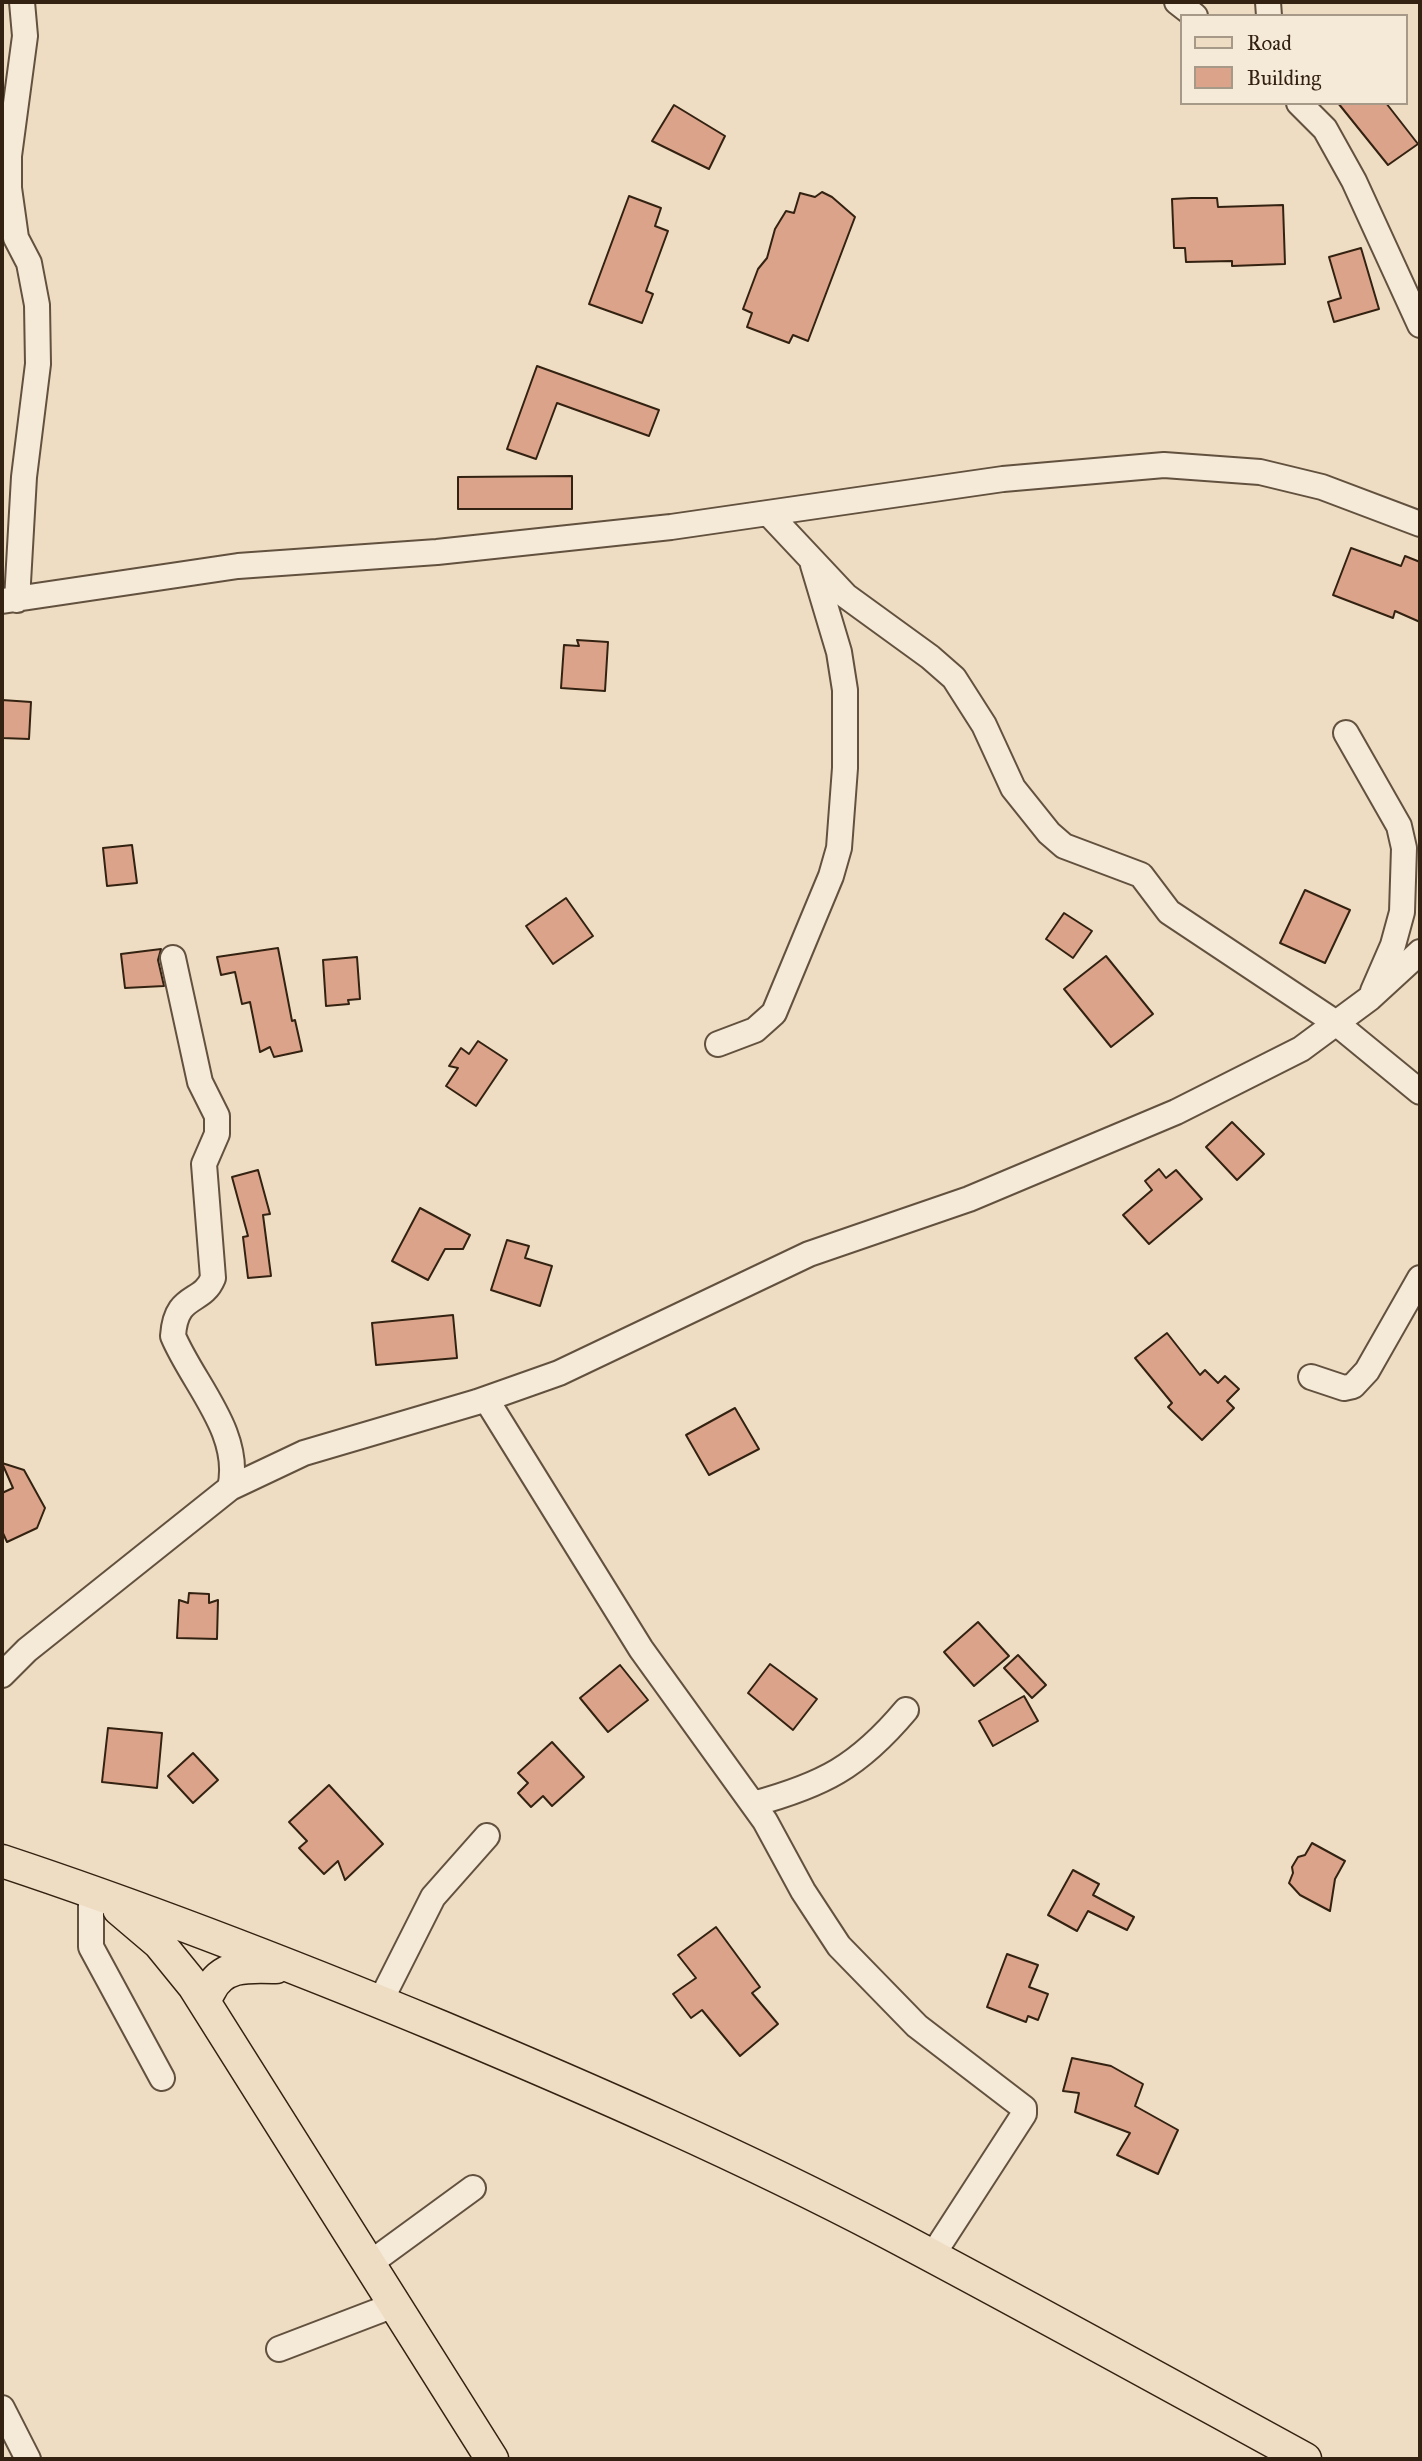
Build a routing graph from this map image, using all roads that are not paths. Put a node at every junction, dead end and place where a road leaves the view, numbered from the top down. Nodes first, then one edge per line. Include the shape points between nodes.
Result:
1 (22, 2) edge
2 (1177, 2) edge
3 (1192, 14) edge
4 (1301, 105) edge
5 (1409, 279) edge
6 (1420, 325) edge
7 (769, 514) junction
8 (1420, 524) edge
9 (810, 558) junction
10 (9, 601) edge
11 (1346, 733) dead end
12 (1420, 952) edge
13 (173, 958) dead end
14 (1370, 998) junction
15 (1336, 1023) junction
16 (718, 1044) dead end
17 (1420, 1092) edge
18 (1420, 1278) edge
19 (1311, 1377) dead end
20 (486, 1399) junction
21 (230, 1488) junction
22 (2, 1675) edge
23 (906, 1710) dead end
24 (753, 1804) junction
25 (487, 1836) dead end
26 (2, 1861) edge
27 (91, 1890) junction
28 (174, 1921) junction
29 (293, 1968) junction
30 (209, 1992) junction
31 (380, 2002) junction
32 (220, 2025) junction
33 (162, 2078) dead end
34 (473, 2188) dead end
35 (932, 2256) junction
36 (369, 2264) junction
37 (394, 2305) junction
38 (279, 2349) dead end
39 (2, 2408) edge
40 (28, 2459) edge
41 (492, 2459) edge
42 (1306, 2459) edge

1 - 10 street via 25,36 9,188 16,238 29,264 37,305 38,364
2 - 3 street
4 - 5 street via 1325,129
5 - 6 street
7 - 8 street via 1003,479 1164,466 1260,472 1322,487
7 - 9 street
7 - 10 street via 437,552 238,566
9 - 15 street via 846,596 954,678 984,725 1013,788 1049,833 1064,846 1141,875 1169,912
9 - 16 street via 839,652 845,690 838,855 774,1013 755,1030
11 - 14 street via 1399,826 1404,848 1402,912
12 - 14 street
13 - 21 street via 200,1082 217,1116 217,1134 204,1164 213,1278 209,1286 180,1306 173,1336 230,1448 234,1470
14 - 15 street
15 - 17 street
15 - 20 street via 1301,1049 1176,1112 969,1199 808,1254 559,1373
18 - 19 street via 1361,1379 1344,1388
20 - 21 street via 304,1453
20 - 24 street via 641,1649
21 - 22 street
23 - 24 street via 874,1744 837,1773 815,1785
24 - 35 street via 839,1946 917,2026 1024,2108
25 - 31 street via 433,1898
26 - 27 main road
27 - 28 main road
27 - 32 main road via 159,1943
27 - 33 street via 91,1947
28 - 29 main road
28 - 30 main road via 193,1947
29 - 30 main road via 231,1969 215,1978
29 - 31 main road
30 - 32 main road
31 - 35 main road via 734,2157
32 - 36 main road
34 - 36 street
35 - 42 main road
36 - 37 main road
37 - 38 street
37 - 41 main road
39 - 40 street

